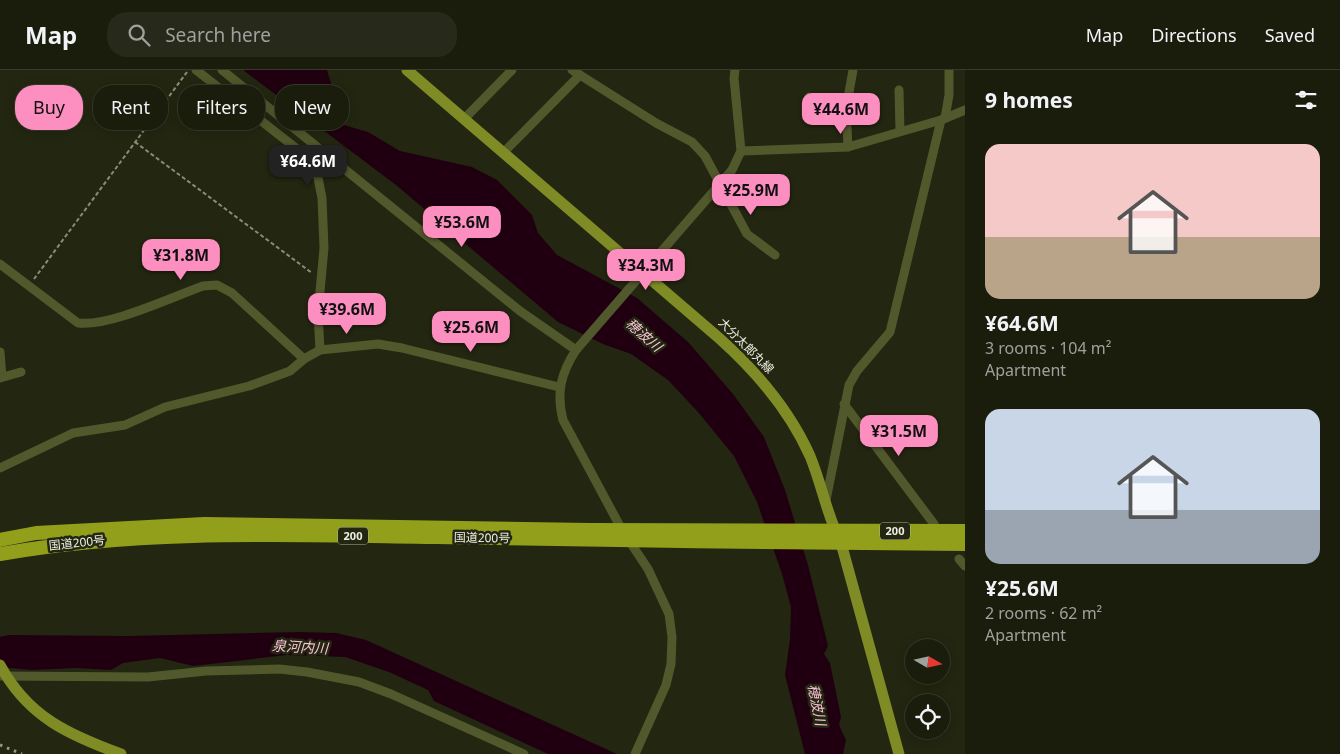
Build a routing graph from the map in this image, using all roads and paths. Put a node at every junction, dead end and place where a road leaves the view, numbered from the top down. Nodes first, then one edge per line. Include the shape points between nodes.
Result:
1 (189, 70) edge
2 (196, 70) edge
3 (222, 70) edge
4 (407, 70) edge
5 (512, 70) edge
6 (572, 70) edge
7 (735, 70) edge
8 (854, 70) edge
9 (949, 70) edge
10 (580, 75) junction
11 (899, 90) dead end
12 (809, 97) dead end
13 (846, 107) junction
14 (965, 110) edge
15 (465, 118) junction
16 (943, 119) junction
17 (900, 131) junction
18 (136, 142) junction
19 (848, 147) junction
20 (740, 151) junction
21 (504, 152) junction
22 (721, 183) junction
23 (776, 255) dead end
24 (0, 264) edge
25 (641, 274) junction
26 (320, 278) junction
27 (29, 286) junction
28 (320, 350) junction
29 (576, 350) junction
30 (0, 352) edge
31 (304, 359) junction
32 (20, 372) dead end
33 (1, 378) edge
34 (559, 387) junction
35 (844, 404) junction
36 (0, 468) edge
37 (826, 500) junction
38 (934, 524) dead end
39 (965, 531) edge
40 (626, 535) junction
41 (832, 537) junction
42 (0, 540) edge
43 (965, 544) edge
44 (0, 554) edge
45 (959, 559) dead end
46 (965, 566) edge
47 (2, 672) edge
48 (121, 754) edge
49 (524, 754) edge
50 (635, 754) edge
51 (898, 754) edge

1 - 18 path
2 - 26 street via 315,163 322,198 324,248
3 - 29 street via 520,311
4 - 15 main road, 大分太郎丸線
5 - 15 street
6 - 10 street
7 - 20 street
8 - 13 street
9 - 16 street via 949,95
10 - 21 street
10 - 22 street via 656,124 692,142 705,156
11 - 17 street
12 - 13 street
13 - 19 street
14 - 16 street
15 - 21 main road, 大分太郎丸線
16 - 17 street
16 - 35 street via 890,332 857,371
17 - 19 street
18 - 26 path
18 - 27 path
19 - 20 street
20 - 22 street via 732,170
21 - 25 main road, 大分太郎丸線
22 - 23 street via 748,234
22 - 25 street
24 - 27 street
25 - 29 street
25 - 37 main road, 大分太郎丸線 via 753,369 786,411 810,456
26 - 28 street
27 - 31 street via 78,322 87,324 117,317 203,286 217,285 232,293
28 - 31 street
28 - 34 street via 378,344
29 - 34 street via 565,366
30 - 33 street
31 - 36 street via 290,371 248,386 165,407 125,425 73,433
32 - 33 street
34 - 40 street via 563,420
35 - 37 street
35 - 38 street
37 - 41 main road, 大分太郎丸線
39 - 41 highway, 国道200号 / 200
40 - 41 highway, 国道200号 / 200
40 - 42 highway, 国道200号 / 200 via 204,524 36,534
40 - 44 highway, 国道200号 / 200 via 204,536 109,540
40 - 50 street via 648,569 669,614 672,637 666,685
41 - 43 highway, 国道200号 / 200
41 - 51 main road, 大分太郎丸線
45 - 46 street
47 - 48 main road via 36,712 54,726
47 - 49 street via 148,677 206,671 279,669 307,672 359,682 391,694

